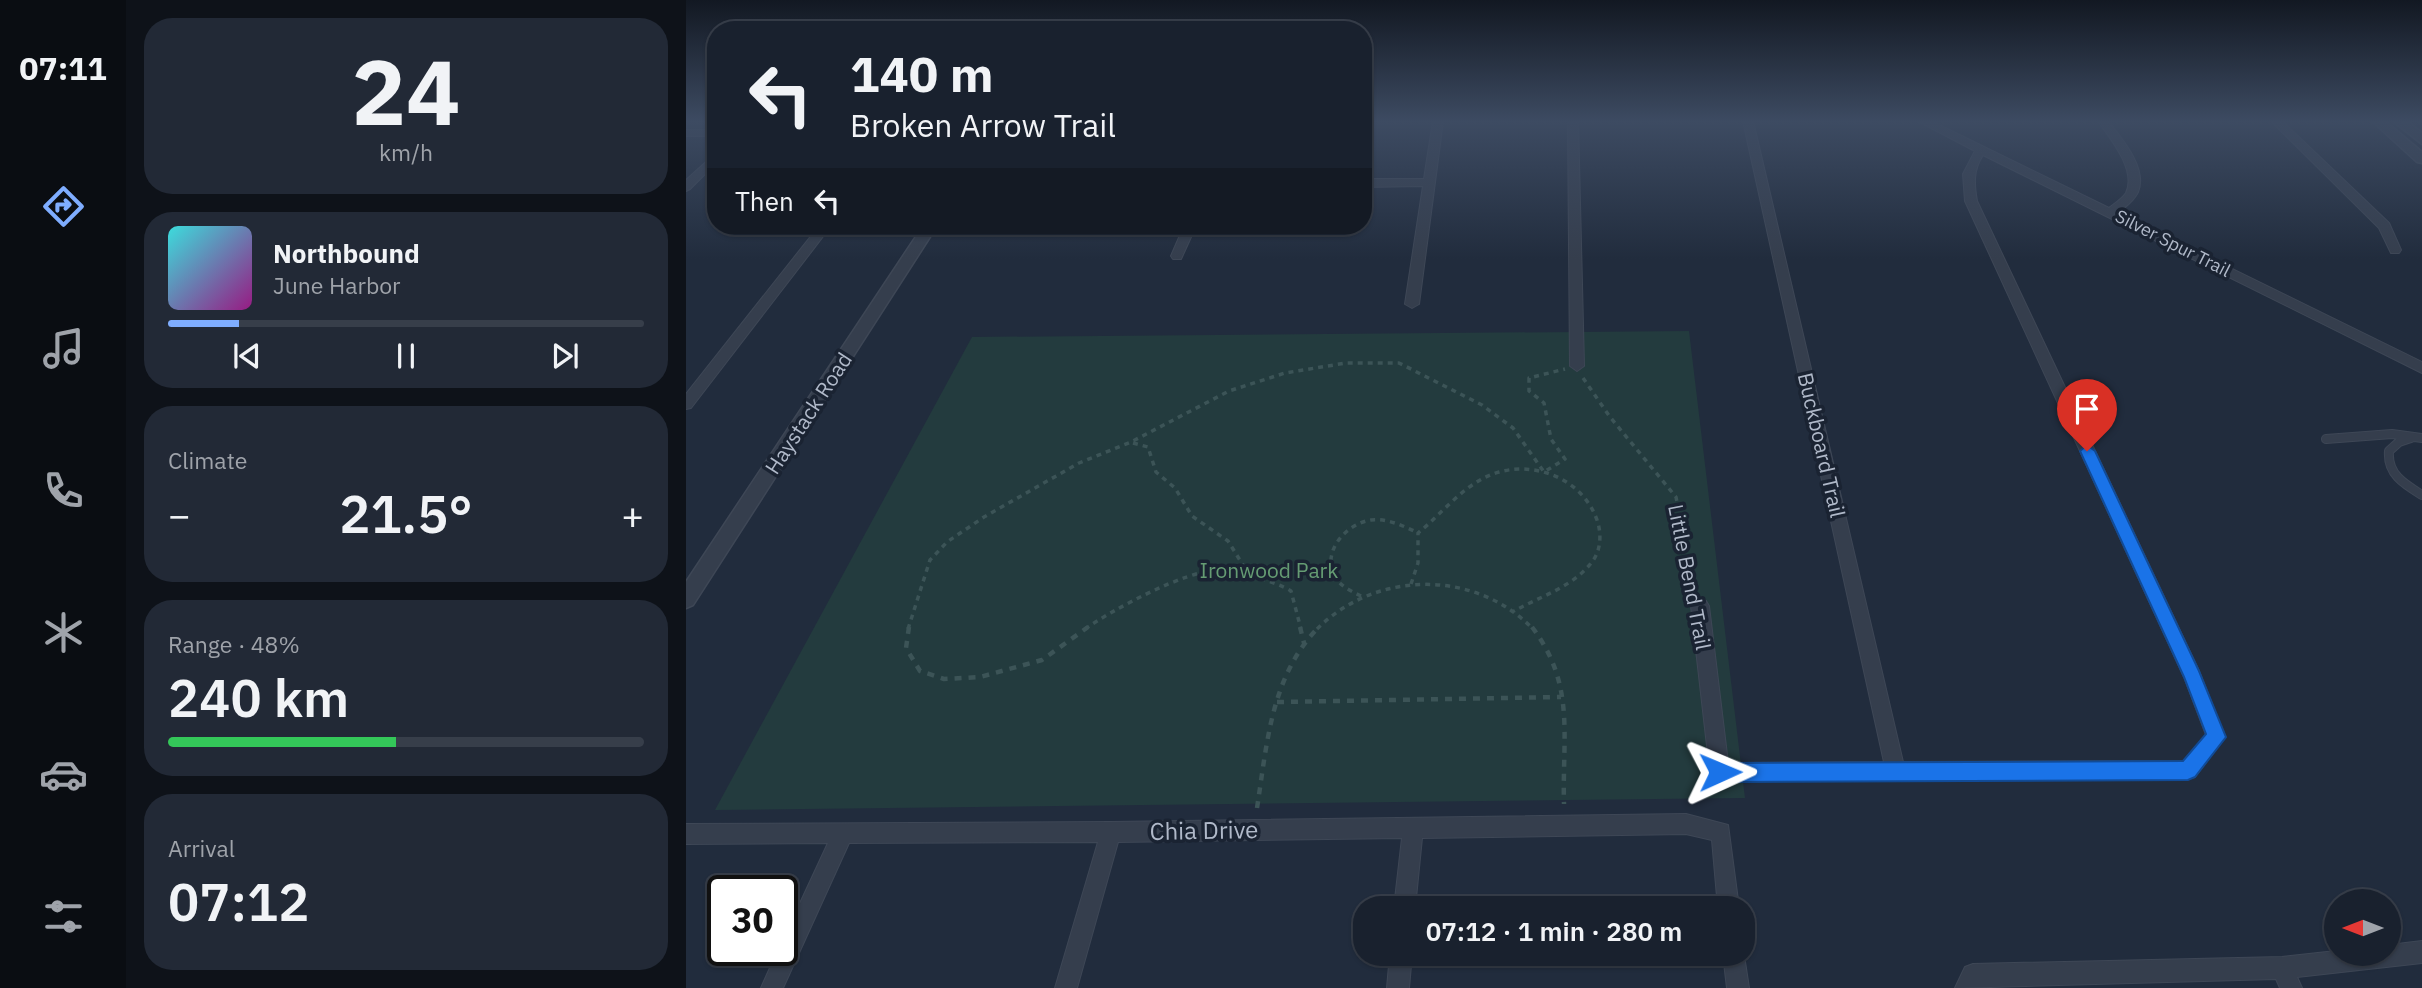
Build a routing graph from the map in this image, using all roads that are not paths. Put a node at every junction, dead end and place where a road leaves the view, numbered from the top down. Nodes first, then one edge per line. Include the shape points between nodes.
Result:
1 (705, 167) edge
2 (1431, 167) edge
3 (1574, 167) edge
4 (1758, 167) edge
5 (1971, 167) edge
6 (2016, 167) edge
7 (2131, 167) edge
8 (2324, 167) edge
9 (1429, 182) junction
10 (1372, 183) edge
11 (686, 187) edge
12 (2112, 212) junction
13 (818, 235) edge
14 (924, 235) edge
15 (1186, 235) edge
16 (2395, 250) dead end
17 (1177, 256) dead end
18 (1412, 304) dead end
19 (1577, 366) road end
20 (2422, 368) edge
21 (686, 404) edge
22 (2418, 438) edge
23 (2326, 439) dead end
24 (2422, 495) edge
25 (686, 599) edge
26 (1700, 606) road end
27 (1895, 770) junction
28 (1413, 827) junction
29 (844, 832) junction
30 (1111, 832) junction
31 (686, 834) edge
32 (1406, 896) edge
33 (1728, 896) edge
34 (2422, 952) edge
35 (1400, 966) edge
36 (1735, 966) edge
37 (2282, 968) junction
38 (1969, 982) edge
39 (772, 988) edge
40 (1066, 988) edge
41 (1398, 988) edge
42 (1738, 988) edge
43 (2291, 988) edge

1 - 11 street
2 - 9 street
3 - 19 street
4 - 27 street, Buckboard Trail
5 - 27 street via 1966,175 1971,201 2193,677 2216,737 2188,770
6 - 12 street, Silver Spur Trail
7 - 12 street via 2136,181 2132,194
8 - 16 street via 2385,226
9 - 10 street
9 - 18 street
12 - 20 street, Silver Spur Trail
13 - 21 street
14 - 25 street, Haystack Road
15 - 17 street
22 - 23 lane via 2355,435
22 - 24 lane via 2399,442 2389,451 2388,463 2400,481
26 - 27 street, Little Bend Trail via 1720,772
28 - 30 street, Chia Drive
28 - 32 street
28 - 33 street, Chia Drive via 1686,824 1721,832
29 - 30 street, Chia Drive
29 - 31 street, Chia Drive
29 - 39 street
30 - 40 street
34 - 37 street
35 - 41 street
36 - 42 street
37 - 38 street
37 - 43 street

